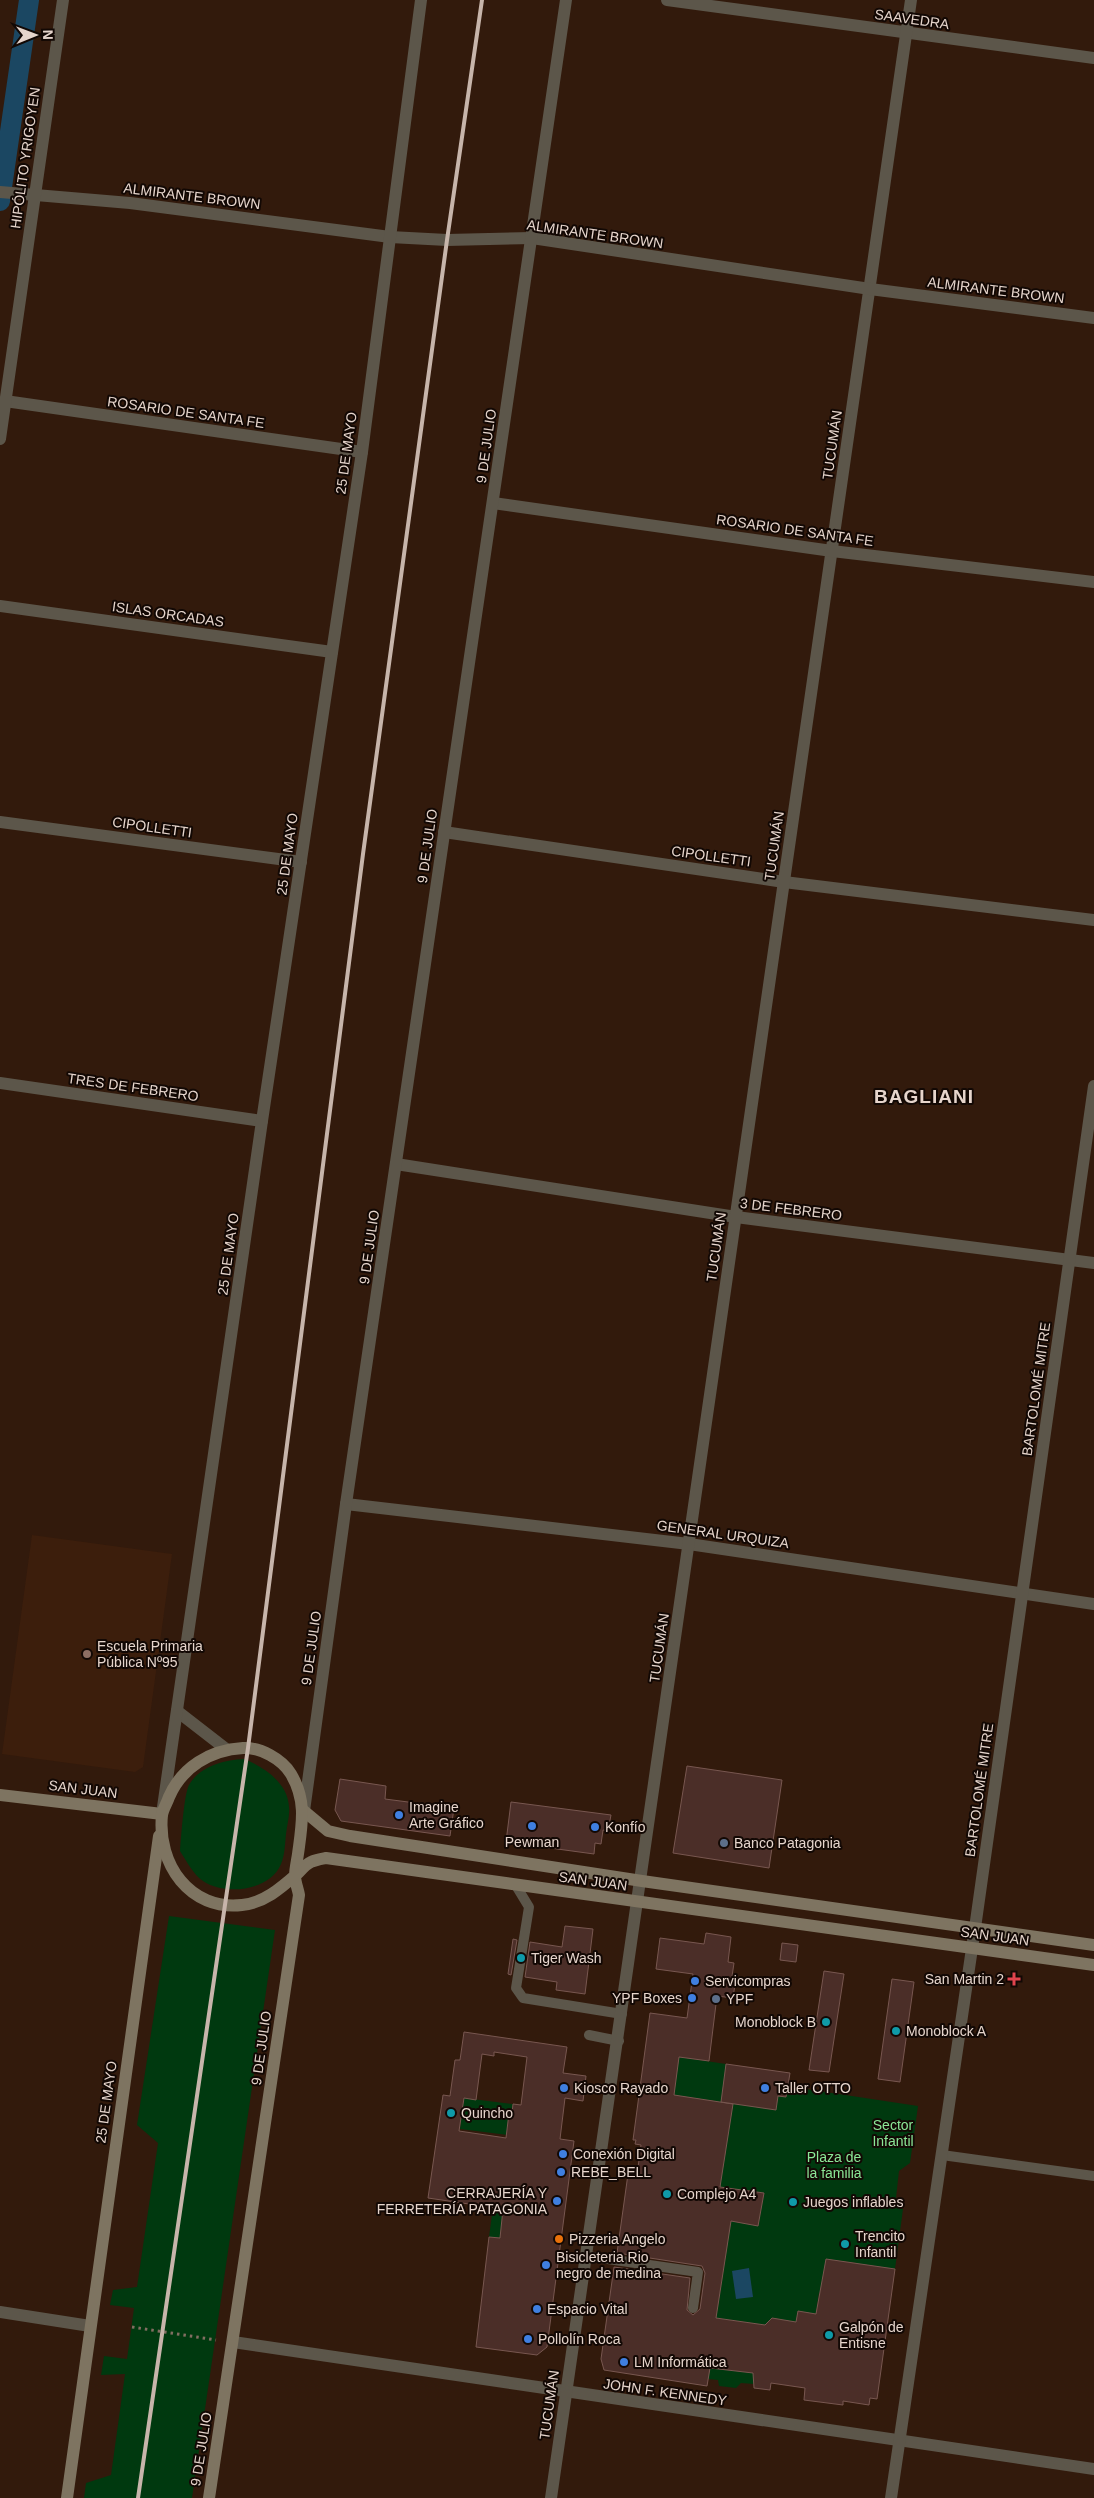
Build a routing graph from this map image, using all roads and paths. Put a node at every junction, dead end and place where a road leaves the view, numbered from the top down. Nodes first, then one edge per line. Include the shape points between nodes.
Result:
1 (63, 0) edge
2 (421, 0) edge
3 (566, 0) edge
4 (668, 0) edge
5 (911, 0) edge
6 (906, 33) junction
7 (1094, 58) edge
8 (0, 192) edge
9 (34, 194) junction
10 (390, 237) junction
11 (532, 238) junction
12 (870, 289) junction
13 (1094, 318) edge
14 (5, 401) junction
15 (0, 439) edge
16 (362, 452) junction
17 (493, 503) junction
18 (832, 551) junction
19 (1094, 582) edge
20 (0, 606) edge
21 (332, 652) junction
22 (0, 822) edge
23 (444, 832) junction
24 (301, 862) junction
25 (784, 882) junction
26 (1094, 920) edge
27 (0, 1083) edge
28 (1094, 1086) edge
29 (262, 1121) junction
30 (396, 1164) junction
31 (736, 1217) junction
32 (1069, 1260) junction
33 (1094, 1263) edge
34 (346, 1504) junction
35 (688, 1544) junction
36 (1022, 1593) junction
37 (1094, 1604) edge
38 (177, 1711) junction
39 (226, 1749) junction
40 (0, 1795) edge
41 (304, 1812) junction
42 (162, 1814) junction
43 (295, 1876) junction
44 (642, 1881) junction
45 (515, 1884) junction
46 (639, 1902) junction
47 (975, 1928) junction
48 (1094, 1945) edge
49 (972, 1948) junction
50 (1094, 1965) edge
51 (622, 2014) junction
52 (589, 2035) dead end
53 (619, 2041) junction
54 (942, 2155) junction
55 (1094, 2176) edge
56 (587, 2256) junction
57 (693, 2308) dead end
58 (0, 2312) edge
59 (90, 2326) junction
60 (132, 2327) dead end
61 (216, 2340) dead end
62 (233, 2342) junction
63 (566, 2393) junction
64 (899, 2440) junction
65 (1094, 2469) edge
66 (67, 2498) edge
67 (209, 2498) edge
68 (551, 2498) edge
69 (891, 2498) edge

1 - 9 street, HIPÓLITO YRIGOYEN
2 - 10 street, 25 DE MAYO
3 - 11 street, 9 DE JULIO
4 - 6 street, SAAVEDRA
5 - 6 street, TUCUMÁN
6 - 7 street, SAAVEDRA
6 - 12 street, TUCUMÁN
8 - 9 street, ALMIRANTE BROWN
9 - 10 street, ALMIRANTE BROWN via 130,203
9 - 14 street, HIPÓLITO YRIGOYEN
10 - 11 street, ALMIRANTE BROWN via 447,240
10 - 16 street, 25 DE MAYO
11 - 12 street, ALMIRANTE BROWN
11 - 17 street, 9 DE JULIO
12 - 13 street, ALMIRANTE BROWN
12 - 18 street, TUCUMÁN
14 - 15 street, HIPÓLITO YRIGOYEN
14 - 16 street, ROSARIO DE SANTA FE
16 - 21 street, 25 DE MAYO
17 - 18 street, ROSARIO DE SANTA FE
17 - 23 street, 9 DE JULIO
18 - 19 street, ROSARIO DE SANTA FE
18 - 25 street, TUCUMÁN
20 - 21 street, ISLAS ORCADAS
21 - 24 street, 25 DE MAYO
22 - 24 street, CIPOLLETTI
23 - 25 street, CIPOLLETTI
23 - 30 street, 9 DE JULIO
24 - 29 street, 25 DE MAYO
25 - 26 street, CIPOLLETTI
25 - 31 street, TUCUMÁN
27 - 29 street, TRES DE FEBRERO
28 - 32 street, BARTOLOMÉ MITRE
29 - 38 street, 25 DE MAYO
30 - 31 street, 3 DE FEBRERO
30 - 34 street, 9 DE JULIO
31 - 32 street, 3 DE FEBRERO
31 - 35 street, TUCUMÁN
32 - 33 street, 3 DE FEBRERO
32 - 36 street, BARTOLOMÉ MITRE
34 - 35 street, GENERAL URQUIZA
34 - 41 street, 9 DE JULIO
35 - 36 street, GENERAL URQUIZA
35 - 44 street, TUCUMÁN
36 - 37 street, GENERAL URQUIZA
36 - 47 street, BARTOLOMÉ MITRE
38 - 39 street
38 - 42 street, 25 DE MAYO
39 - 41 main road, SAN JUAN via 248,1748 276,1758 290,1773
39 - 42 main road, SAN JUAN via 185,1771 174,1786
40 - 42 main road, SAN JUAN
41 - 43 main road, 9 DE JULIO
41 - 44 main road, SAN JUAN via 328,1831 350,1836
42 - 43 main road, SAN JUAN via 164,1848 170,1865 184,1885 206,1900 225,1907 245,1905 267,1898
42 - 59 main road, 25 DE MAYO
43 - 45 main road, SAN JUAN via 310,1862 326,1858
43 - 62 main road, 9 DE JULIO via 299,1895
44 - 46 street, TUCUMÁN
44 - 47 main road, SAN JUAN
45 - 46 main road, SAN JUAN
45 - 51 lane via 528,1908 516,1988 523,1998
46 - 49 main road, SAN JUAN
46 - 51 street, TUCUMÁN
47 - 48 main road, SAN JUAN
47 - 49 street, BARTOLOMÉ MITRE
49 - 50 main road, SAN JUAN
49 - 54 street, BARTOLOMÉ MITRE
51 - 53 street, TUCUMÁN
52 - 53 lane
53 - 56 street, TUCUMÁN
54 - 55 lane
54 - 64 street, BARTOLOMÉ MITRE
56 - 57 lane via 698,2272
56 - 63 street, TUCUMÁN
58 - 59 street
59 - 66 main road, 25 DE MAYO
60 - 61 path
62 - 63 street, JOHN F. KENNEDY
62 - 67 main road, 9 DE JULIO
63 - 64 street, JOHN F. KENNEDY
63 - 68 street, TUCUMÁN
64 - 65 street, JOHN F. KENNEDY
64 - 69 street, BARTOLOMÉ MITRE

